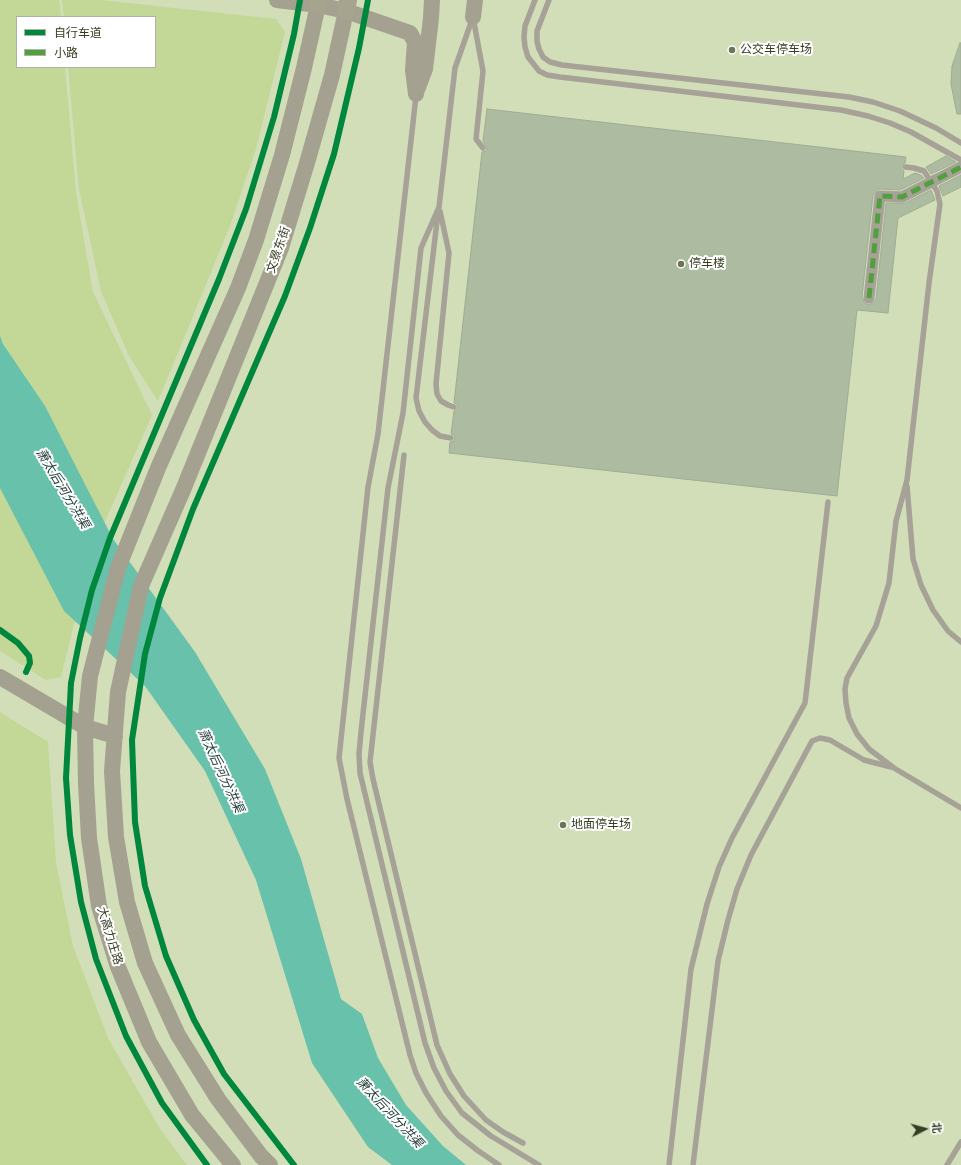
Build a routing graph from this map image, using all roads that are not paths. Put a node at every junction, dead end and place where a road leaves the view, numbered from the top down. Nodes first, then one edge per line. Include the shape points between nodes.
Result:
1 (277, 0) edge
2 (432, 0) edge
3 (476, 0) edge
4 (535, 0) edge
5 (549, 0) edge
6 (318, 2) edge
7 (347, 5) edge
8 (473, 17) junction
9 (416, 94) junction
10 (961, 143) edge
11 (482, 148) dead end
12 (961, 160) edge
13 (905, 167) dead end
14 (961, 167) edge
15 (439, 207) junction
16 (869, 298) dead end
17 (454, 407) dead end
18 (451, 438) dead end
19 (404, 455) dead end
20 (907, 480) junction
21 (828, 502) dead end
22 (961, 642) edge
23 (90, 676) joint
24 (0, 677) edge
25 (85, 728) junction
26 (115, 736) junction
27 (894, 768) junction
28 (961, 808) edge
29 (961, 1142) edge
30 (523, 1143) dead end
31 (233, 1165) edge
32 (270, 1165) edge
33 (499, 1165) edge
34 (539, 1165) edge
35 (669, 1165) edge
36 (693, 1165) edge
37 (947, 1165) edge

1 - 6 main road
2 - 9 main road via 425,69
3 - 8 main road
4 - 12 lane via 525,26 524,37 528,57 538,71 560,77 841,110 890,123
5 - 10 lane via 536,41 543,57 550,62 865,100 900,111
6 - 7 main road
6 - 23 main road, 文景东街 via 286,141 256,240 238,288 158,468 118,568
7 - 9 main road via 410,33 415,42 413,70
7 - 26 main road, 文景东街 via 332,75 281,248 183,490 141,586 118,692
8 - 11 lane via 483,71 476,139
8 - 15 lane via 455,68
9 - 33 lane via 339,758 416,1073 441,1116 458,1135
13 - 20 lane via 924,171 937,191 940,204
14 - 16 street, bridge via 902,197 880,196
15 - 17 lane via 449,253 436,384 441,401
15 - 18 lane via 416,398 425,422 440,436
15 - 34 lane via 421,248 403,413 388,488 361,732 360,773 425,1043 434,1068 462,1113 491,1136
19 - 30 lane via 370,762 437,1045 450,1074 464,1096 486,1120
20 - 22 lane via 913,560 921,585 933,610 948,631
20 - 27 lane via 896,522 889,583 883,606 876,626 847,678 845,689 849,718 857,734 869,749
21 - 35 lane via 805,704 732,838 707,904 691,969
23 - 25 main road, 大高力庄路
24 - 25 main road
25 - 26 main road
25 - 31 main road, 大高力庄路 via 89,838 99,906 118,967 149,1042 192,1115
26 - 32 main road via 112,771 116,837 127,902 145,963 178,1035 218,1099
27 - 28 lane
27 - 36 lane via 864,760 830,740 820,738 812,741 751,855 737,889 718,961
29 - 37 lane

